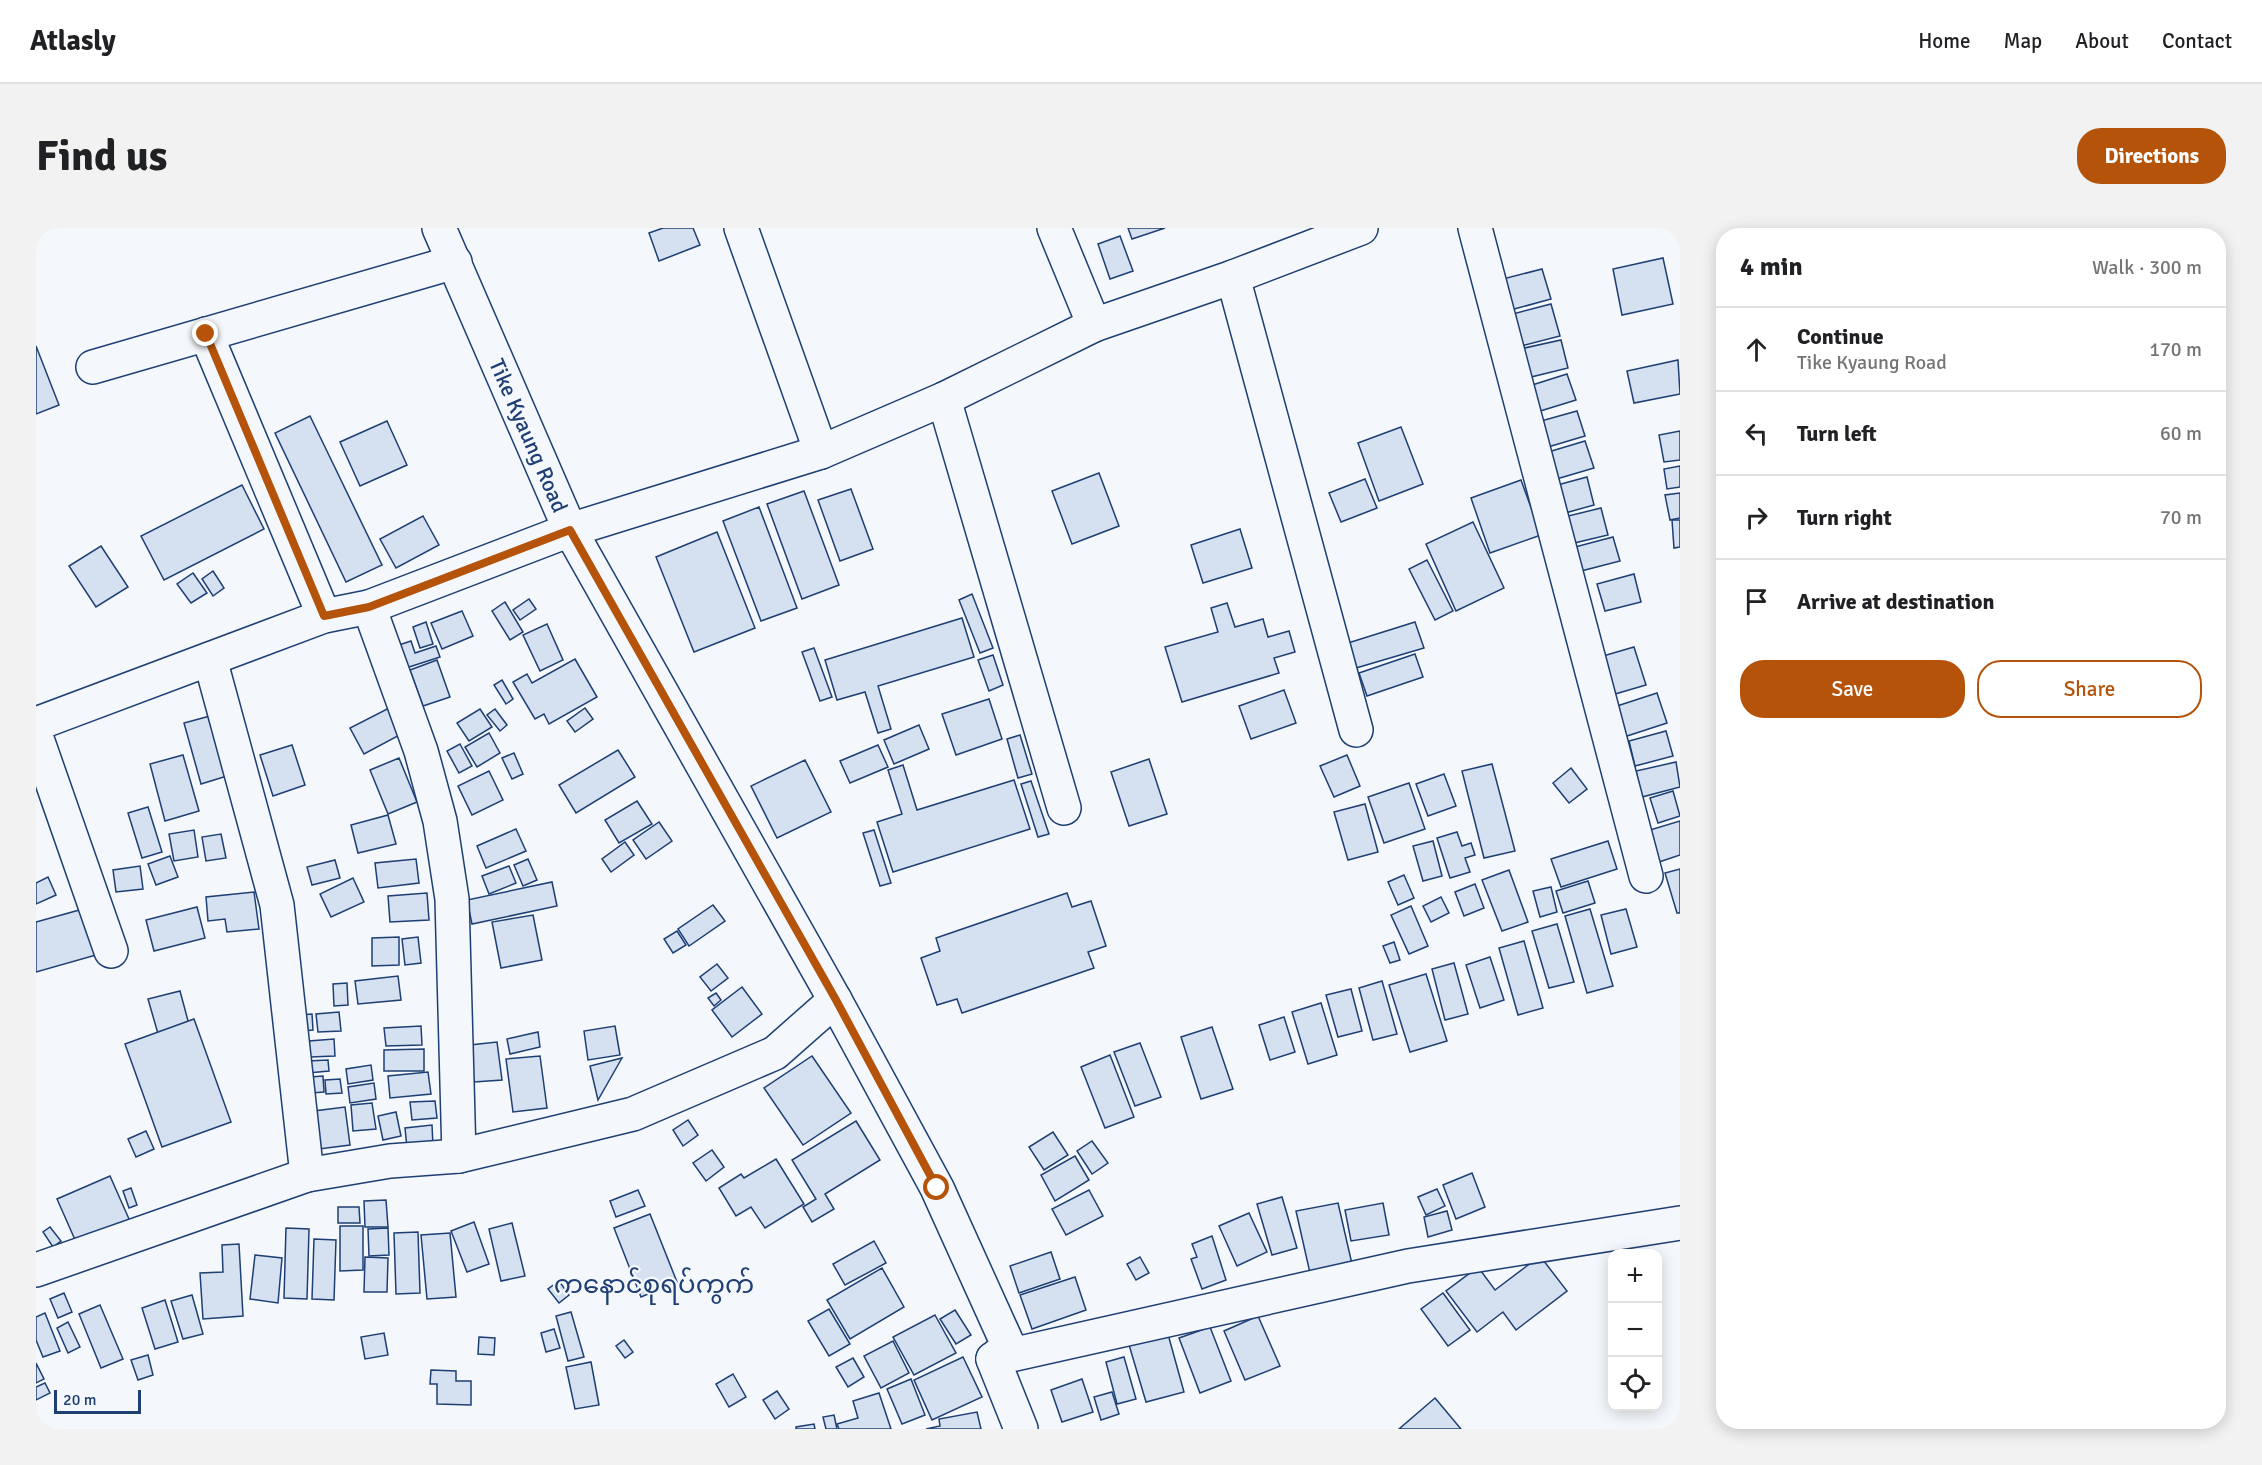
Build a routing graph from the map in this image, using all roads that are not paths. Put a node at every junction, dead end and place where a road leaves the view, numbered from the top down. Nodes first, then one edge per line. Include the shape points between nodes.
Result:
1 (439, 228) edge
2 (741, 228) edge
3 (1054, 228) edge
4 (1361, 228) edge
5 (1475, 228) edge
6 (455, 262) junction
7 (1233, 277) junction
8 (1094, 325) junction
9 (206, 334) junction
10 (93, 367) dead end
11 (944, 399) junction
12 (821, 452) junction
13 (570, 530) junction
14 (369, 607) junction
15 (324, 616) junction
16 (210, 659) junction
17 (36, 724) edge
18 (1356, 730) dead end
19 (36, 736) edge
20 (1064, 808) dead end
21 (1646, 876) dead end
22 (111, 951) dead end
23 (836, 1000) junction
24 (459, 1156) junction
25 (307, 1175) junction
26 (1680, 1223) edge
27 (36, 1270) edge
28 (993, 1359) junction
29 (1021, 1429) edge

1 - 6 street, Tike Kyaung Road
2 - 12 street
3 - 8 street
4 - 7 street
5 - 21 street
6 - 9 street
6 - 13 street, Tike Kyaung Road
7 - 8 street
7 - 18 street
8 - 11 street
9 - 10 street
9 - 15 street
11 - 12 street
11 - 20 street
12 - 13 street
13 - 14 street
13 - 23 street, Tike Kyaung Road
14 - 15 street
14 - 24 street via 421,751 440,821 452,899
15 - 16 street
16 - 17 street
16 - 25 street via 278,905
19 - 22 street
23 - 24 street via 775,1053 633,1114
23 - 28 street, Tike Kyaung Road via 937,1188 1010,1347
24 - 25 street via 390,1161
25 - 27 street
26 - 28 street via 1408,1266
28 - 29 street

